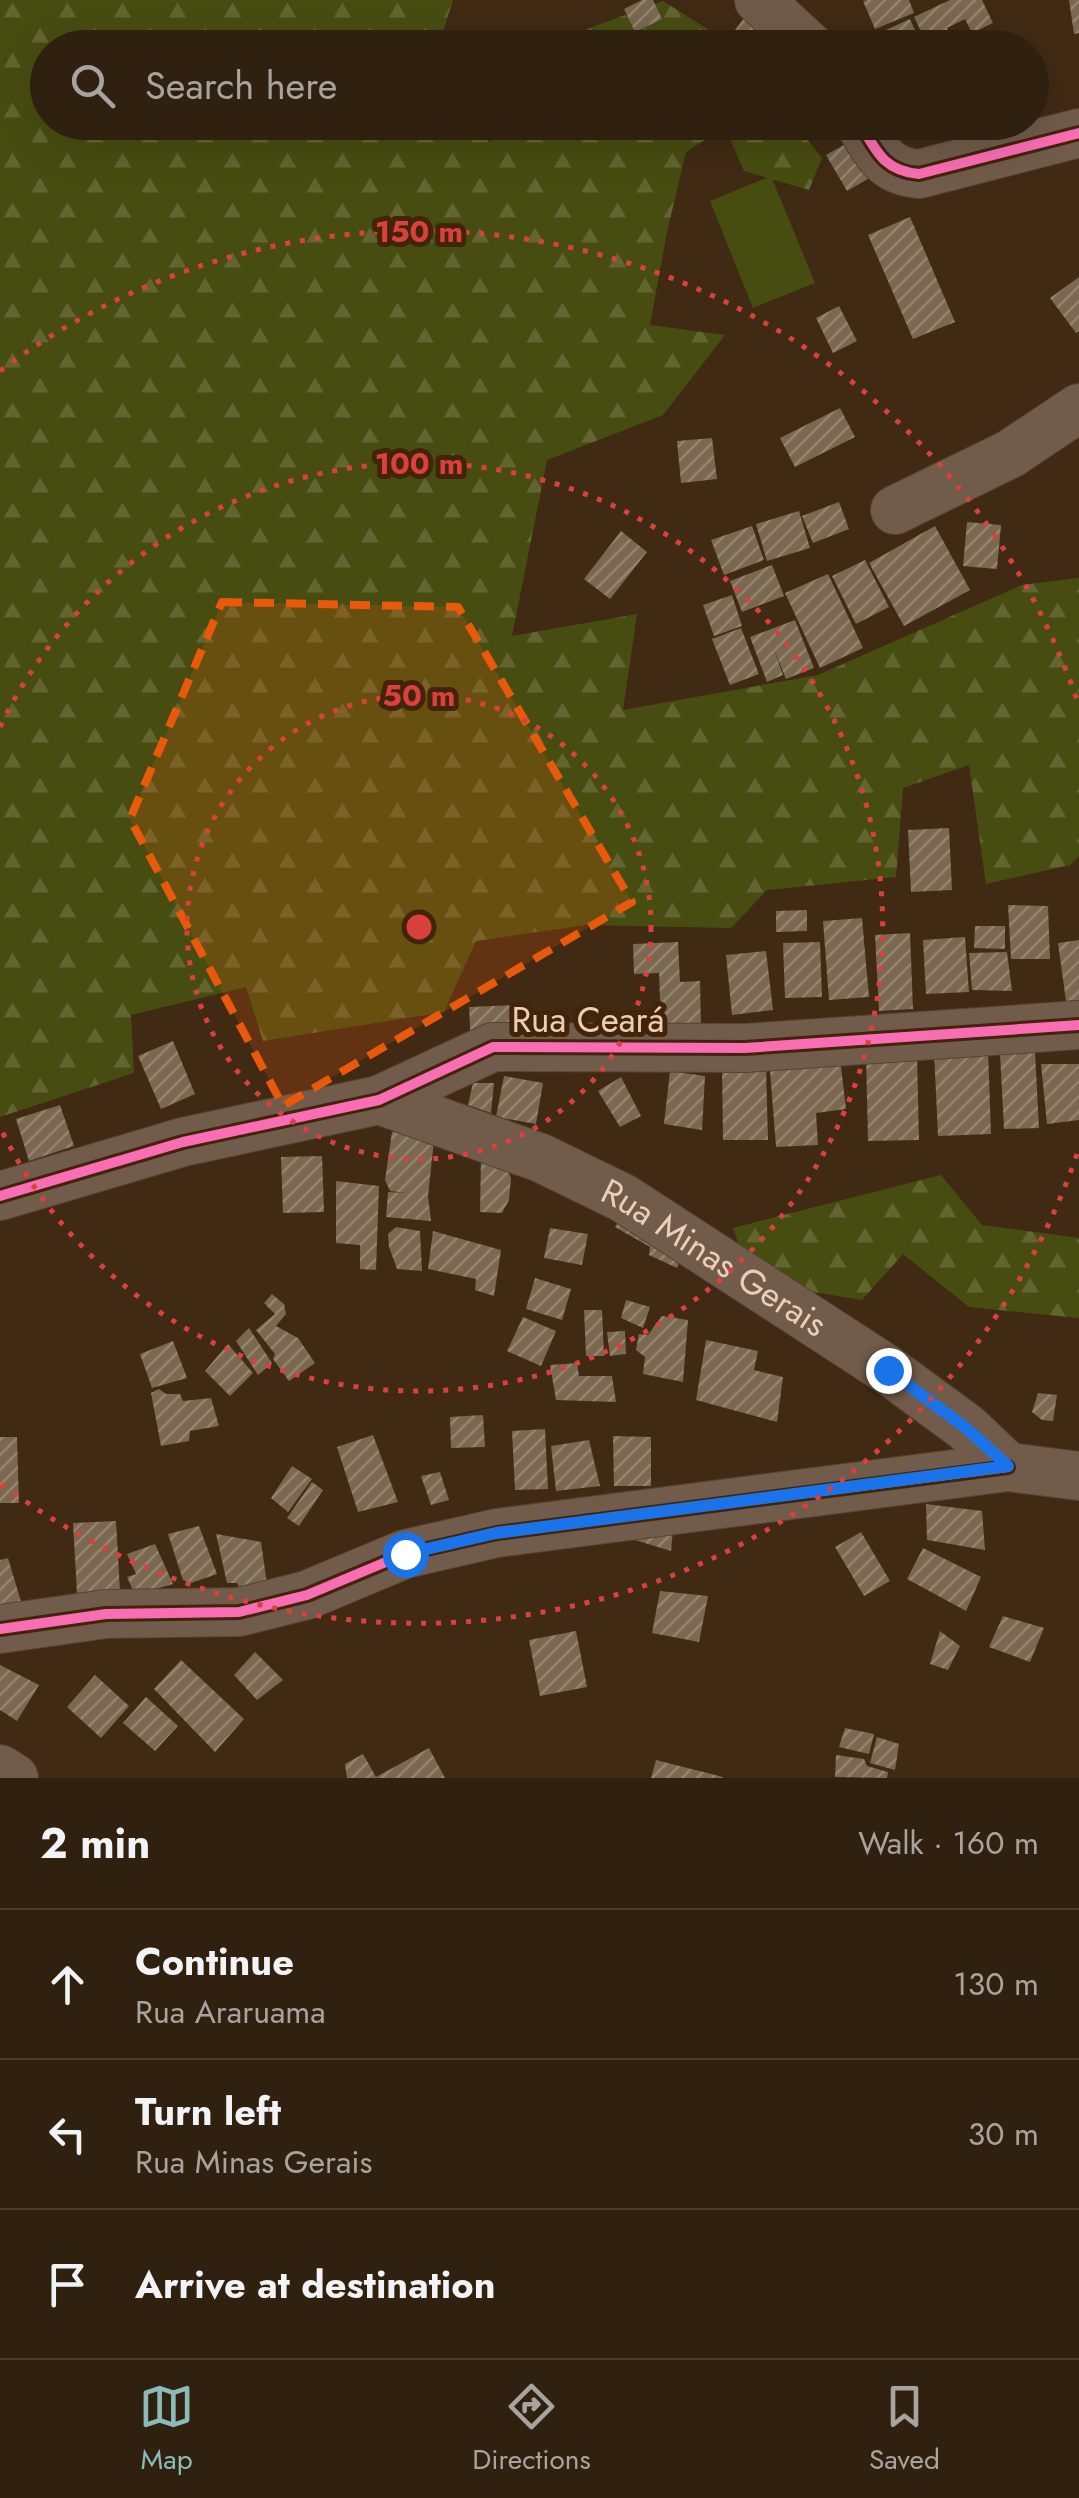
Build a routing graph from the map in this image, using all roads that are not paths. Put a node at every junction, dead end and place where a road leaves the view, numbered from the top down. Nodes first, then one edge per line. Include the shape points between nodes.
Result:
1 (759, 0) edge
2 (792, 30) edge
3 (1079, 134) edge
4 (871, 140) edge
5 (1079, 408) edge
6 (895, 510) dead end
7 (1079, 1025) edge
8 (378, 1100) junction
9 (0, 1196) edge
10 (1008, 1466) junction
11 (1079, 1476) edge
12 (0, 1630) edge
13 (0, 1768) edge
14 (14, 1778) edge

1 - 2 street
3 - 4 street via 919,174 884,161
5 - 6 street via 1010,454
7 - 8 street, Rua Ceará via 745,1048 493,1047
8 - 9 street, Rua Ceará via 183,1142
8 - 10 street, Rua Minas Gerais via 542,1158 622,1198 888,1370
10 - 11 street
10 - 12 street via 496,1533 405,1554 307,1595 239,1612 106,1614
13 - 14 street

